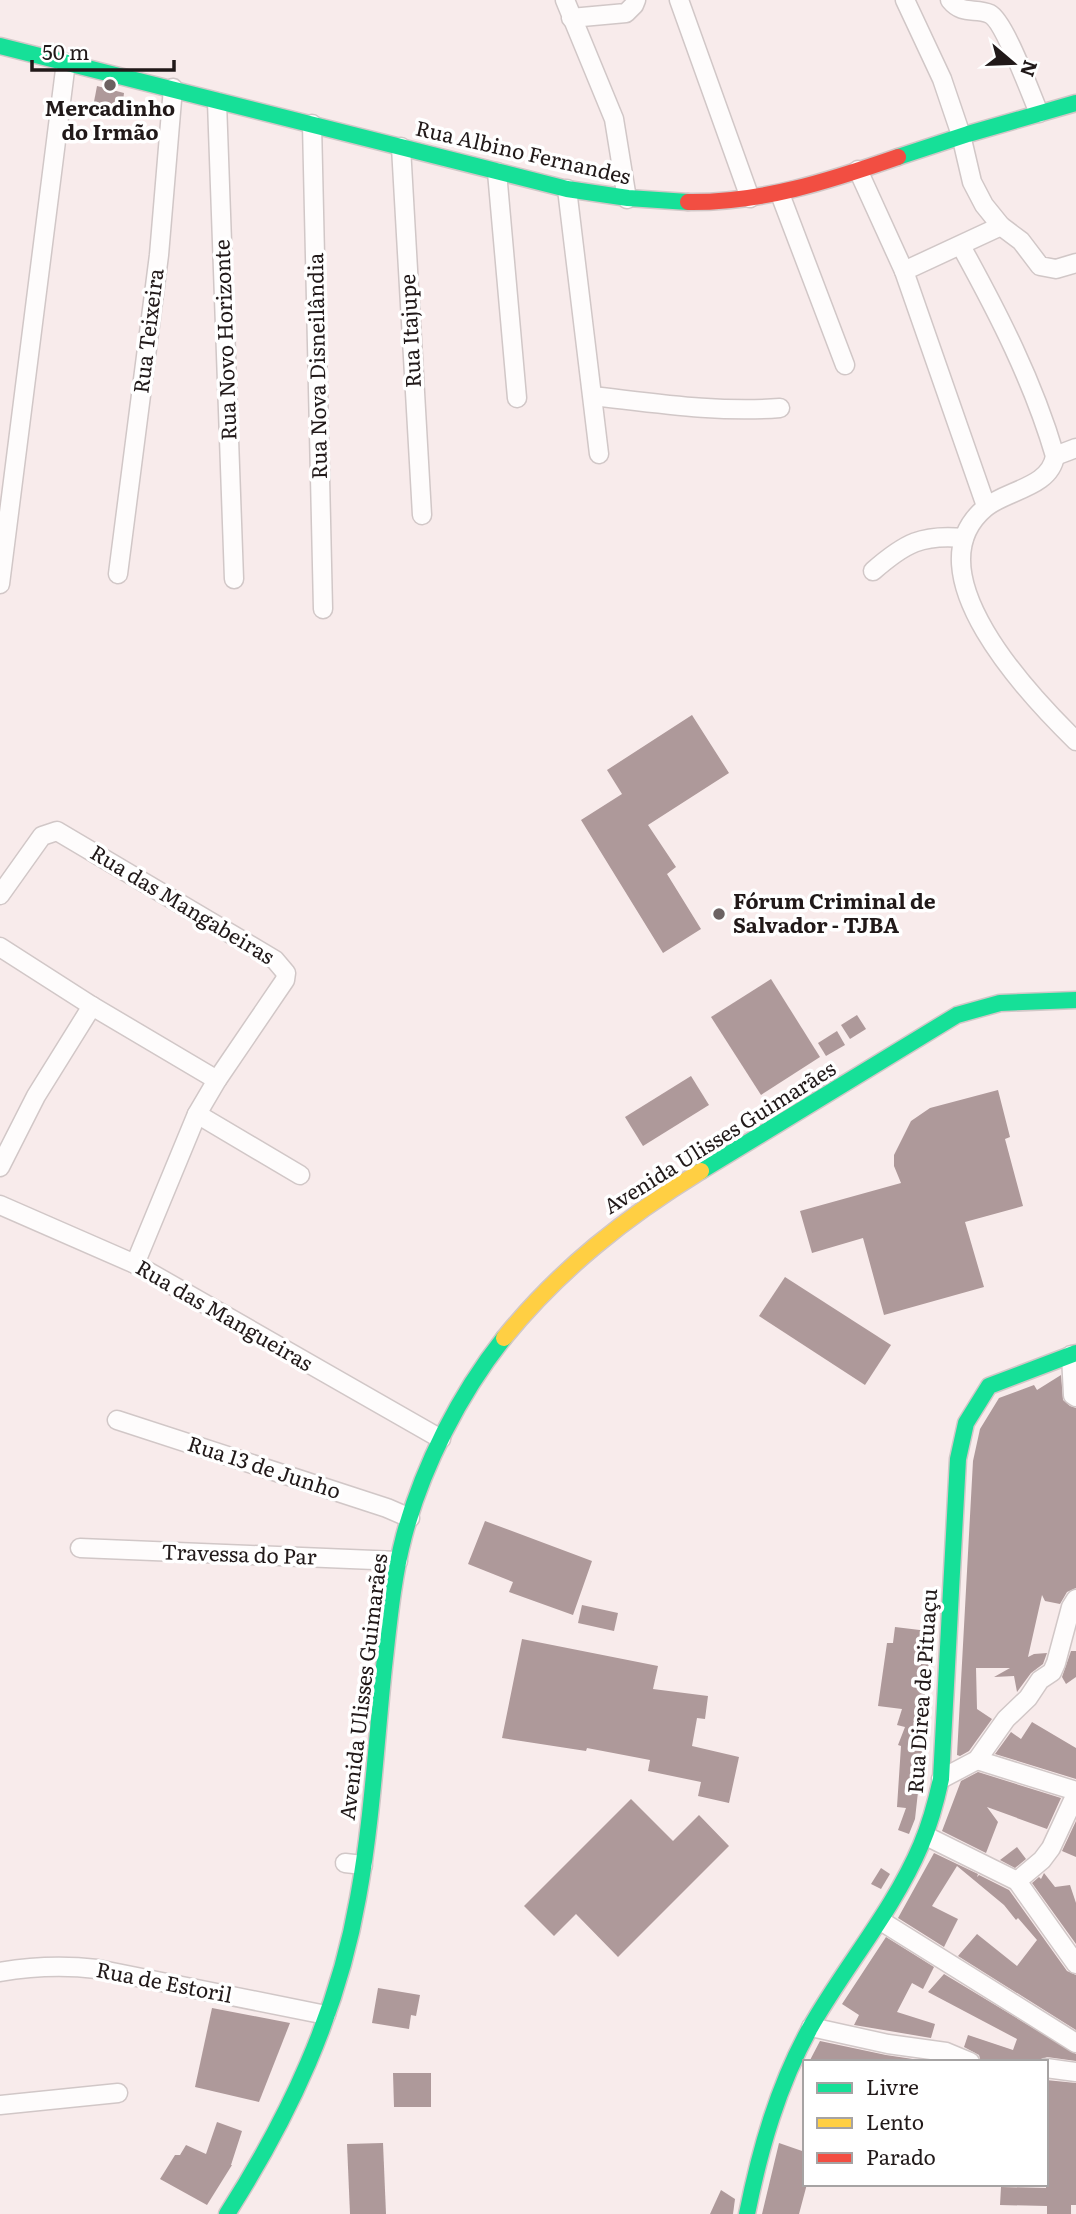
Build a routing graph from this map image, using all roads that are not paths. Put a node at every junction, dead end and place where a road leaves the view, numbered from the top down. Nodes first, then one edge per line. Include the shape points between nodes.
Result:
1 (565, 0) edge
2 (636, 0) edge
3 (679, 0) edge
4 (905, 0) edge
5 (950, 0) edge
6 (570, 18) junction
7 (0, 46) edge
8 (66, 62) junction
9 (173, 88) junction
10 (217, 102) junction
11 (1076, 103) edge
12 (1039, 113) junction
13 (312, 124) junction
14 (961, 135) junction
15 (401, 147) junction
16 (858, 170) junction
17 (497, 172) junction
18 (567, 188) junction
19 (780, 194) junction
20 (750, 198) junction
21 (627, 199) junction
22 (1001, 226) junction
23 (961, 246) junction
24 (1076, 263) edge
25 (904, 271) junction
26 (845, 365) dead end
27 (593, 396) junction
28 (517, 398) dead end
29 (780, 408) dead end
30 (1076, 448) edge
31 (599, 454) dead end
32 (1055, 456) junction
33 (986, 506) junction
34 (422, 514) dead end
35 (964, 538) junction
36 (873, 571) dead end
37 (118, 574) dead end
38 (234, 579) dead end
39 (0, 584) edge
40 (323, 609) dead end
41 (1076, 741) edge
42 (0, 895) edge
43 (0, 947) edge
44 (1076, 1000) edge
45 (92, 1006) junction
46 (217, 1080) junction
47 (197, 1114) junction
48 (0, 1167) edge
49 (300, 1175) dead end
50 (0, 1205) edge
51 (135, 1264) junction
52 (1073, 1354) edge
53 (1076, 1397) edge
54 (117, 1420) dead end
55 (441, 1439) junction
56 (410, 1518) junction
57 (80, 1548) dead end
58 (398, 1561) junction
59 (1076, 1599) edge
60 (977, 1760) junction
61 (941, 1779) junction
62 (1076, 1793) edge
63 (926, 1836) junction
64 (345, 1863) dead end
65 (363, 1866) junction
66 (1017, 1881) junction
67 (881, 1921) junction
68 (1076, 1964) edge
69 (0, 1972) edge
70 (326, 2015) junction
71 (811, 2027) junction
72 (1076, 2043) edge
73 (965, 2060) edge
74 (1048, 2068) edge
75 (1076, 2072) edge
76 (118, 2094) dead end
77 (0, 2105) edge
78 (227, 2214) edge
79 (747, 2214) edge

1 - 6 street
2 - 6 street via 626,13
3 - 20 street
4 - 14 street via 942,79
5 - 12 street via 967,11 998,20
6 - 21 street via 614,119
7 - 8 street, Rua Albino Fernandes
8 - 9 street, Rua Albino Fernandes
8 - 39 street
9 - 10 street, Rua Albino Fernandes
9 - 37 street, Rua Teixeira via 159,255
10 - 13 street, Rua Albino Fernandes
10 - 38 street, Rua Novo Horizonte
11 - 12 street, Rua Albino Fernandes
12 - 14 street, Rua Albino Fernandes
13 - 15 street, Rua Albino Fernandes
13 - 40 street, Rua Nova Disneilândia
14 - 16 street, Rua Albino Fernandes
14 - 22 street via 972,182
15 - 17 street, Rua Albino Fernandes
15 - 34 street, Rua Itajupe
16 - 19 street, Rua Albino Fernandes
16 - 25 street
17 - 18 street, Rua Albino Fernandes
17 - 28 street
18 - 21 street, Rua Albino Fernandes
18 - 27 street
19 - 20 street, Rua Albino Fernandes
19 - 26 street
20 - 21 street, Rua Albino Fernandes via 699,202
22 - 23 street
22 - 24 street via 1021,241 1041,266 1056,269
23 - 25 street
23 - 32 street via 1003,321
25 - 33 street
27 - 29 street via 690,407
27 - 31 street
30 - 32 street
32 - 33 street via 1040,479
33 - 35 street
35 - 36 street via 939,536 915,542
35 - 41 street via 964,579 982,626 1029,693
42 - 46 street, Rua das Mangabeiras via 42,836 51,831 64,834 275,960 284,968 285,980
43 - 45 street
44 - 55 street, Avenida Ulisses Guimarães via 998,1003 957,1015 624,1220 544,1290 509,1330 470,1385
45 - 46 street
45 - 48 street
46 - 47 street, Rua das Mangabeiras
47 - 49 street
47 - 51 street, Rua das Mangabeiras
50 - 51 street, Rua das Mangueiras
51 - 55 street, Rua das Mangueiras
52 - 53 street
52 - 61 street, Rua Direa de Pituaçu via 989,1385 966,1423 958,1458
54 - 56 street, Rua 13 de Junho
55 - 56 street, Avenida Ulisses Guimarães
56 - 58 street, Avenida Ulisses Guimarães
57 - 58 street, Travessa do Par
58 - 65 street, Avenida Ulisses Guimarães via 378,1656
59 - 60 street via 1052,1672 1006,1719
60 - 61 street
60 - 62 street
61 - 63 street, Rua Direa de Pituaçu
62 - 66 street via 1051,1848
63 - 66 street
63 - 67 street, Rua Direa de Pituaçu
64 - 65 street
65 - 70 street, Avenida Ulisses Guimarães via 350,1935
66 - 68 street
67 - 71 street, Rua Direa de Pituaçu
67 - 72 street
69 - 70 street, Rua de Estoril via 65,1965 97,1969
70 - 78 street, Avenida Ulisses Guimarães via 281,2124
71 - 73 street via 946,2052
71 - 79 street, Rua Direa de Pituaçu via 774,2106
74 - 75 street
76 - 77 street

